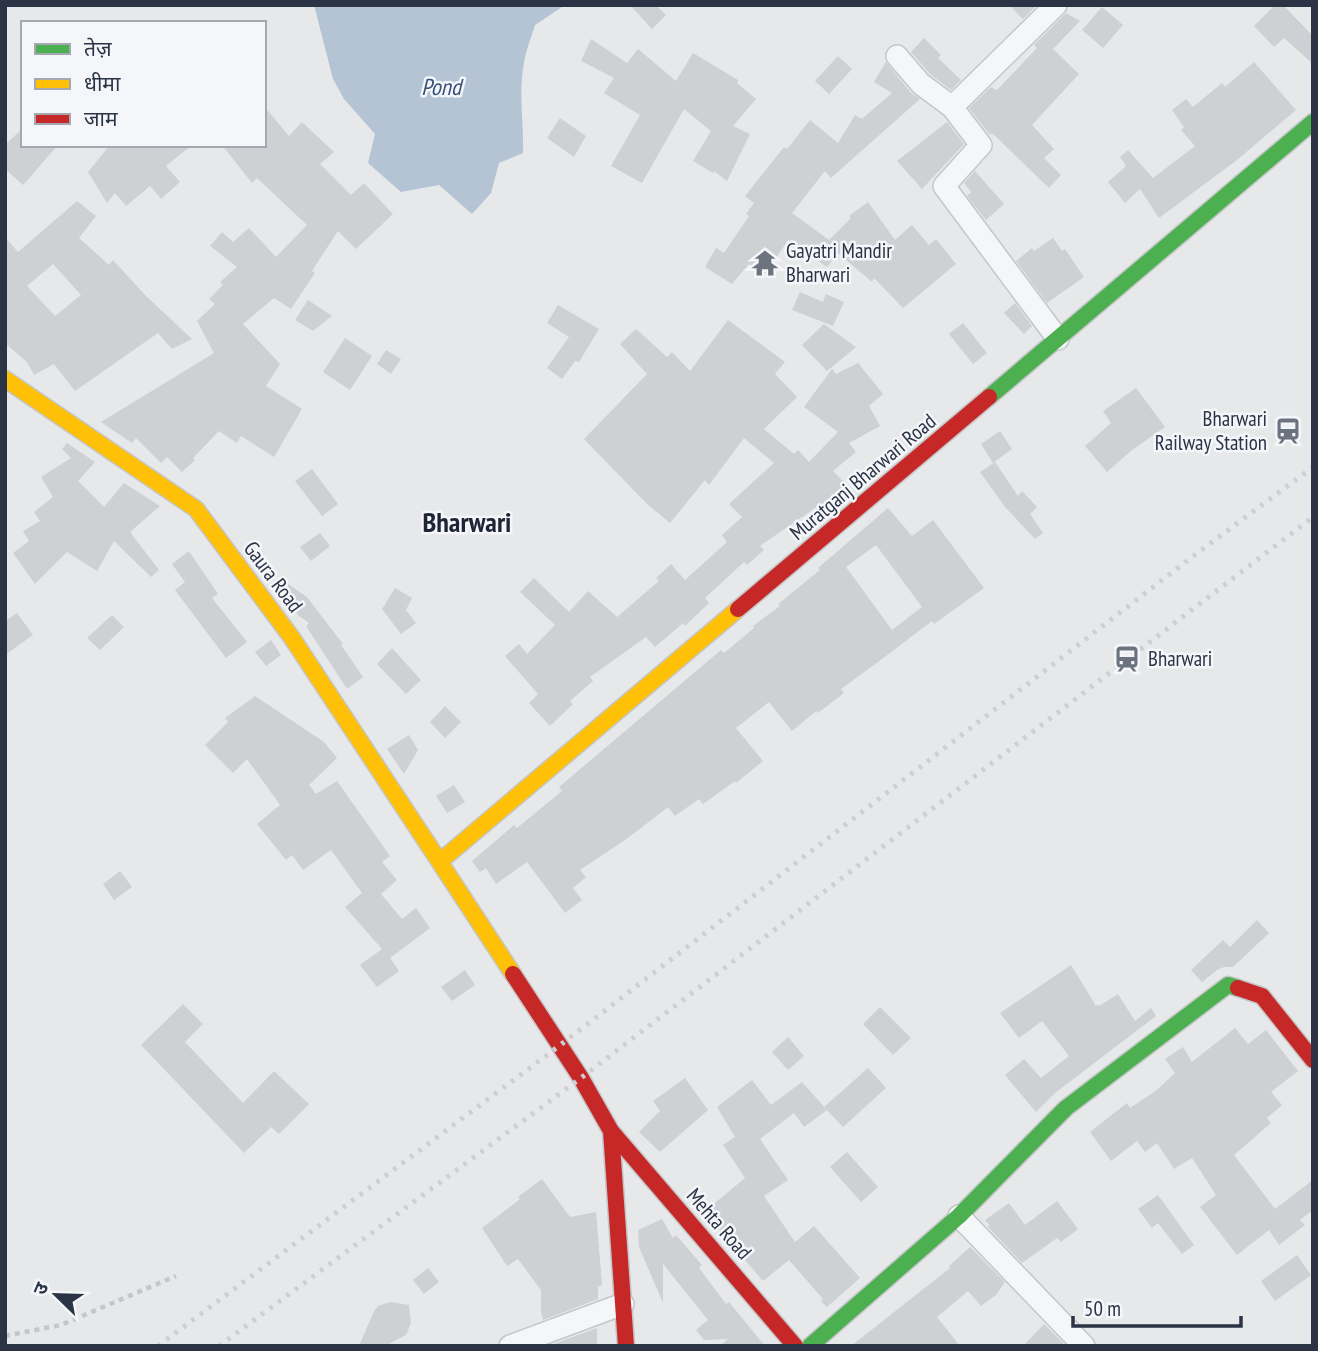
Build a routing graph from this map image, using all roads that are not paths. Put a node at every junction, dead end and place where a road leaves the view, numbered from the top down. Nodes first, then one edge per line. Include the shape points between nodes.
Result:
1 (1056, 5) edge
2 (897, 57) dead end
3 (952, 107) junction
4 (1313, 122) edge
5 (1058, 339) junction
6 (5, 379) edge
7 (441, 864) junction
8 (1313, 1060) edge
9 (611, 1130) junction
10 (959, 1216) junction
11 (623, 1304) junction
12 (510, 1346) edge
13 (626, 1346) edge
14 (795, 1346) edge
15 (810, 1346) edge
16 (1084, 1346) edge

1 - 3 street
2 - 3 street via 921,84
3 - 5 street via 981,145 944,186
4 - 5 main road, Muratganj Bharwari Road
5 - 7 main road, Muratganj Bharwari Road
6 - 7 main road, Gaura Road via 196,509 292,638
7 - 9 main road, Gaura Road
8 - 10 main road via 1262,996 1228,985 1066,1108
9 - 11 main road
9 - 14 main road, Mehta Road
10 - 15 main road
10 - 16 street
11 - 12 street
11 - 13 main road

